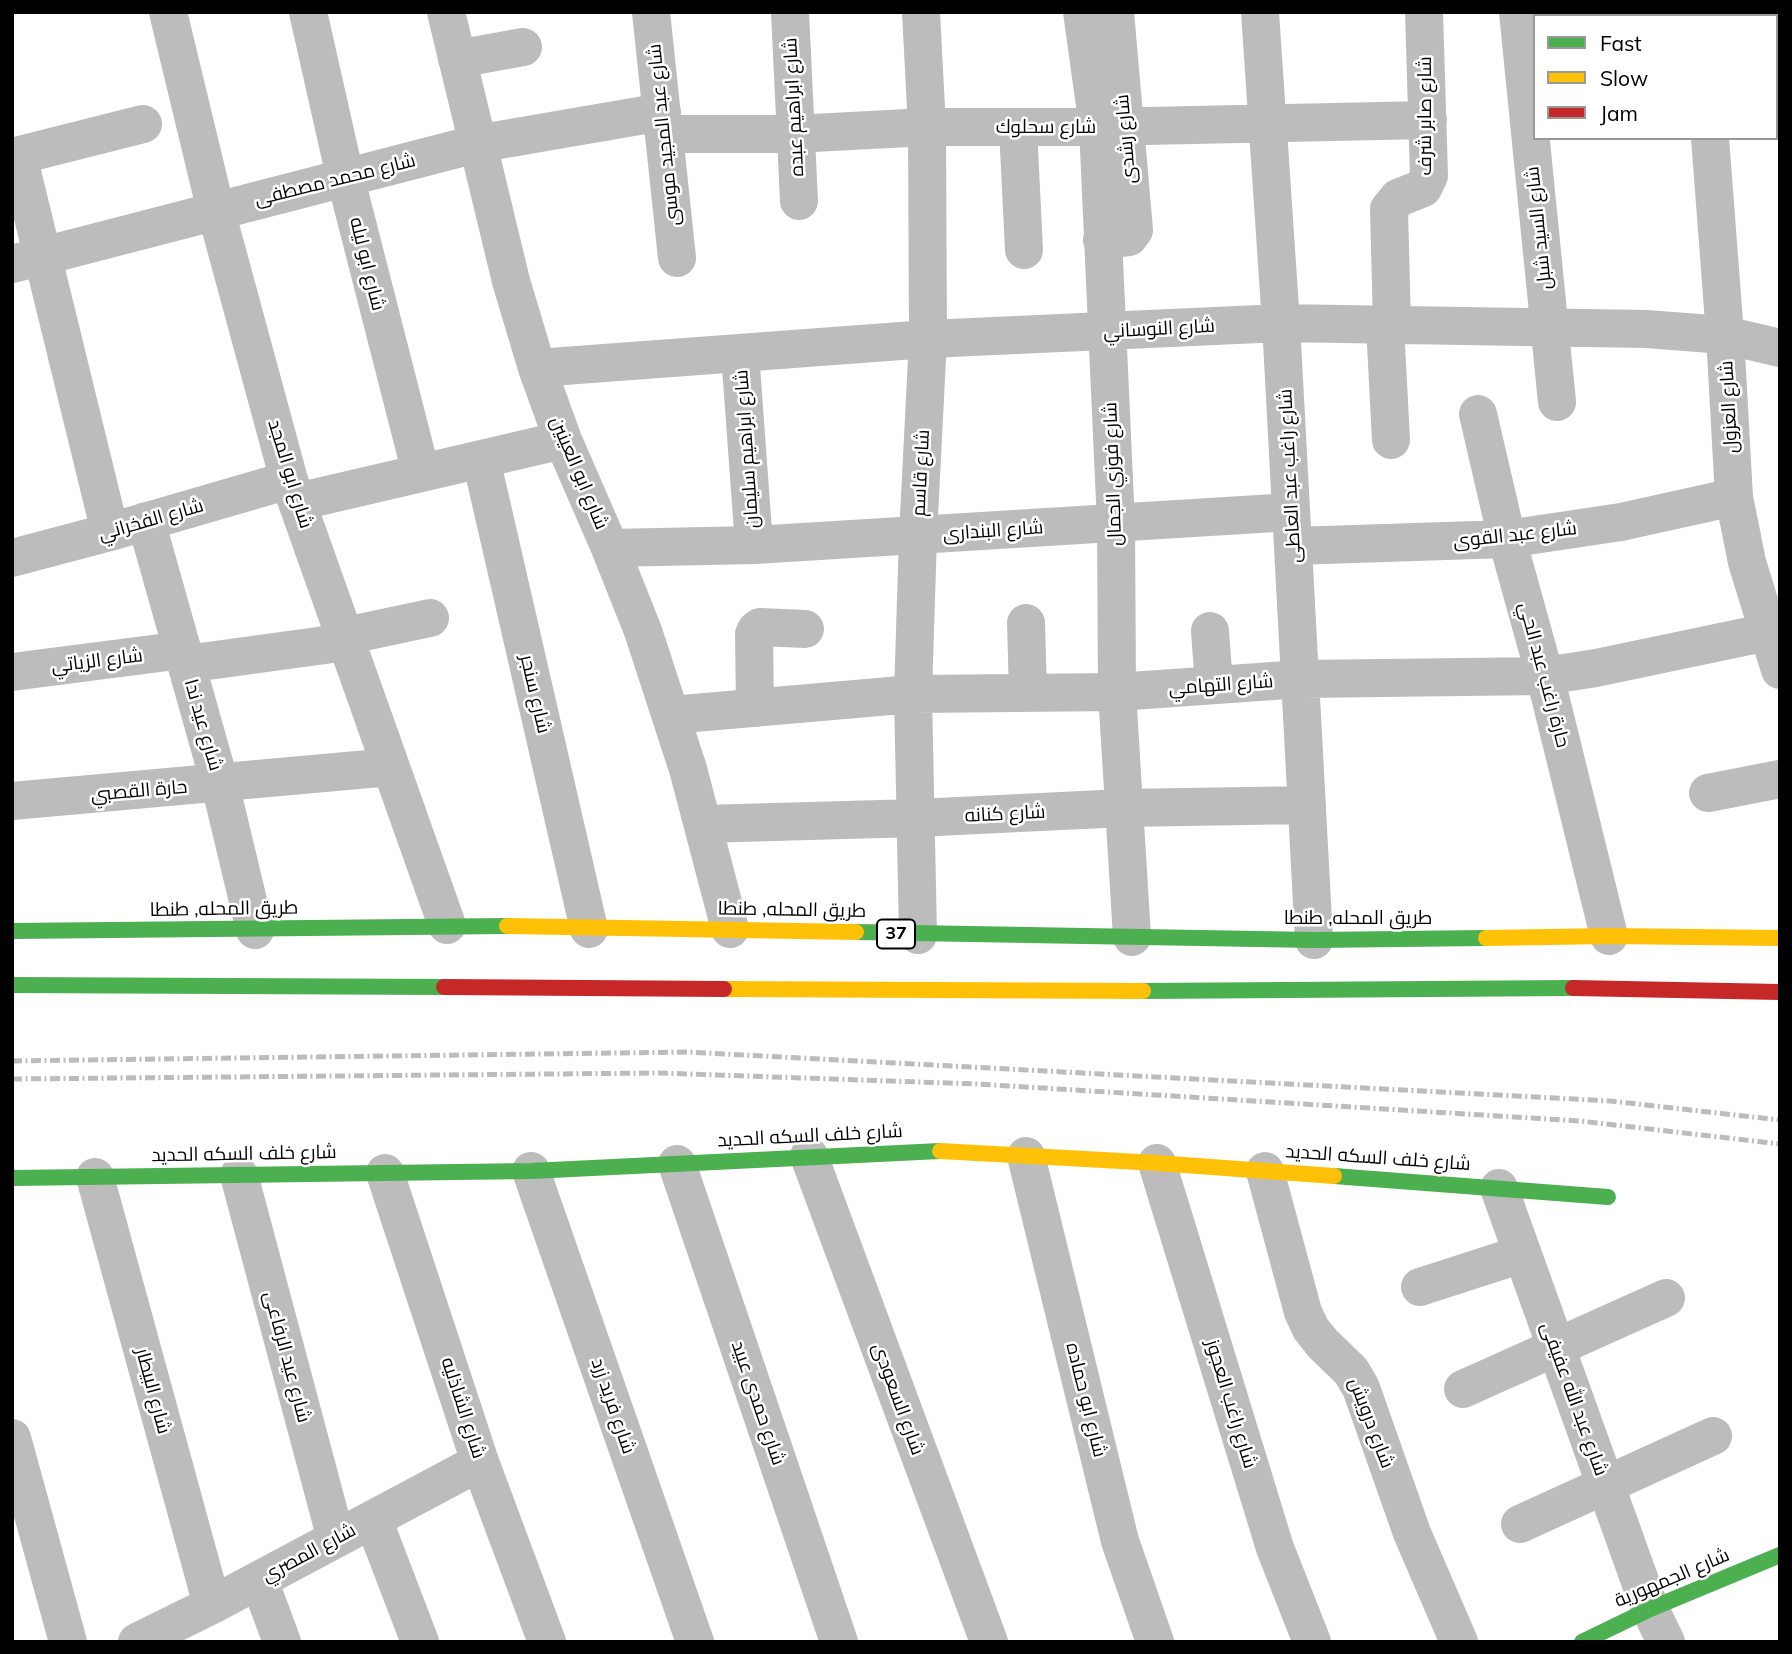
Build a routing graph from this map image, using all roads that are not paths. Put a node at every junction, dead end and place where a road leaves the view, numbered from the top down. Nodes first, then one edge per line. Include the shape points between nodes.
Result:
1 (168, 12) edge
2 (308, 12) edge
3 (446, 12) edge
4 (651, 12) edge
5 (790, 12) edge
6 (921, 12) edge
7 (1082, 12) edge
8 (1115, 12) edge
9 (1260, 12) edge
10 (1424, 12) edge
11 (1518, 12) edge
12 (523, 47) dead end
13 (457, 59) junction
14 (1428, 120) junction
15 (663, 123) junction
16 (143, 124) dead end
17 (1268, 124) junction
18 (927, 127) junction
19 (1112, 127) junction
20 (1018, 128) junction
21 (794, 134) junction
22 (1710, 140) edge
23 (476, 144) junction
24 (12, 157) edge
25 (345, 176) junction
26 (799, 201) dead end
27 (216, 211) junction
28 (1024, 250) dead end
29 (677, 258) dead end
30 (27, 260) edge
31 (1281, 324) junction
32 (1389, 324) junction
33 (1549, 326) junction
34 (1108, 331) junction
35 (1725, 335) junction
36 (928, 339) junction
37 (1780, 348) edge
38 (740, 353) junction
39 (537, 368) junction
40 (1557, 402) dead end
41 (1478, 414) dead end
42 (563, 440) junction
43 (1391, 440) dead end
44 (481, 459) junction
45 (421, 473) junction
46 (293, 491) junction
47 (1734, 497) junction
48 (146, 521) junction
49 (1116, 523) junction
50 (1292, 529) junction
51 (110, 532) junction
52 (918, 536) junction
53 (1507, 540) junction
54 (754, 545) junction
55 (610, 548) junction
56 (12, 558) edge
57 (430, 618) dead end
58 (1026, 623) dead end
59 (806, 629) dead end
60 (1210, 631) dead end
61 (346, 639) junction
62 (1775, 646) edge
63 (184, 657) junction
64 (12, 672) edge
65 (1545, 676) junction
66 (1301, 679) junction
67 (1214, 685) junction
68 (1117, 692) junction
69 (1028, 693) junction
70 (913, 694) junction
71 (755, 708) junction
72 (671, 715) junction
73 (391, 767) junction
74 (1780, 779) edge
75 (219, 784) junction
76 (1708, 793) dead end
77 (12, 801) edge
78 (1307, 805) junction
79 (1124, 808) junction
80 (916, 818) junction
81 (703, 824) junction
82 (447, 925) junction
83 (589, 929) junction
84 (730, 929) junction
85 (255, 930) junction
86 (12, 931) edge
87 (918, 935) junction
88 (1609, 936) junction
89 (1132, 937) junction
90 (1780, 938) edge
91 (1314, 940) junction
92 (12, 985) edge
93 (1780, 992) edge
94 (808, 1156) junction
95 (1026, 1156) junction
96 (1157, 1163) junction
97 (677, 1164) junction
98 (531, 1171) junction
99 (1265, 1171) junction
100 (385, 1173) junction
101 (239, 1175) junction
102 (95, 1177) junction
103 (12, 1178) edge
104 (1499, 1188) junction
105 (1608, 1197) dead end
106 (1522, 1254) junction
107 (1420, 1287) dead end
108 (1666, 1298) dead end
109 (1556, 1347) junction
110 (1463, 1389) dead end
111 (1713, 1436) dead end
112 (12, 1438) edge
113 (480, 1462) junction
114 (1605, 1485) junction
115 (373, 1519) junction
116 (1520, 1524) dead end
117 (336, 1539) junction
118 (1780, 1555) edge
119 (259, 1580) junction
120 (212, 1605) junction
121 (1658, 1625) edge
122 (138, 1641) edge
123 (68, 1642) edge
124 (282, 1642) edge
125 (420, 1642) edge
126 (547, 1642) edge
127 (695, 1642) edge
128 (839, 1642) edge
129 (989, 1642) edge
130 (1155, 1642) edge
131 (1312, 1642) edge
132 (1459, 1642) edge
133 (1582, 1642) edge

1 - 27 street, شارع ابو المجد
2 - 25 street, شارع ابو ليله
3 - 13 street, شارع ابو العينين
4 - 15 street, شارع عبد المجيد موسى
5 - 21 street, شارع ابراهيم عبده
6 - 18 street, شارع قاسم
7 - 19 street, شارع فوزي الجمال
8 - 19 street, شارع رشدى
9 - 17 street, شارع راغب عبد العاطى
10 - 14 street, شارع صابر شرف
11 - 33 street, شارع السيد شبل
12 - 13 street
13 - 23 street, شارع ابو العينين
14 - 17 street, شارع سحلوك
14 - 32 street, شارع صابر شرف via 1430,177 1389,209
15 - 21 street, شارع سحلوك
15 - 23 street, شارع محمد مصطفى
15 - 29 street, شارع عبد المجيد موسى
16 - 24 street
17 - 19 street, شارع سحلوك
17 - 31 street, شارع راغب عبد العاطى
18 - 20 street, شارع سحلوك
18 - 21 street, شارع سحلوك
18 - 36 street, شارع قاسم
19 - 20 street, شارع سحلوك
19 - 34 street, شارع فوزي الجمال via 1102,240
20 - 28 street
21 - 26 street, شارع ابراهيم عبده
22 - 35 street, شارع العزول
23 - 25 street, شارع محمد مصطفى
23 - 39 street, شارع ابو العينين
24 - 30 street via 21,168
25 - 27 street, شارع محمد مصطفى
25 - 45 street, شارع ابو ليله
27 - 30 street, شارع محمد مصطفى
27 - 46 street, شارع ابو المجد
30 - 51 street
31 - 32 street, شارع النوساني
31 - 34 street, شارع النوساني
31 - 50 street, شارع راغب عبد العاطى
32 - 33 street, شارع النوساني
32 - 43 street
33 - 35 street, شارع النوساني
33 - 40 street, شارع السيد شبل
34 - 36 street, شارع النوساني
34 - 49 street, شارع فوزي الجمال
35 - 37 street, شارع النوساني
35 - 47 street, شارع العزول
36 - 38 street, شارع النوساني
36 - 52 street, شارع قاسم
38 - 39 street, شارع النوساني
38 - 54 street, شارع ابراهيم سليمان
39 - 42 street, شارع ابو العينين
41 - 53 street, حارة راغب عبد الحي
42 - 44 street, شارع الفخراني
42 - 55 street, شارع ابو العينين
44 - 45 street, شارع الفخراني
44 - 83 street, شارع سنجر
45 - 46 street, شارع الفخراني
46 - 48 street, شارع الفخراني
46 - 61 street, شارع ابو المجد
47 - 53 street, شارع عبد القوى via 1621,522
47 - 62 street, شارع العزول via 1747,562
48 - 51 street, شارع الفخراني
48 - 63 street, شارع عيد ندا
49 - 50 street, شارع البندارى
49 - 52 street, شارع البندارى
49 - 68 street, شارع فوزي الجمال
50 - 53 street, شارع عبد القوى
50 - 66 street, شارع راغب عبد العاطى
51 - 56 street, شارع الفخراني
52 - 54 street, شارع البندارى
52 - 70 street, شارع قاسم
53 - 65 street, حارة راغب عبد الحي
54 - 55 street, شارع البندارى
55 - 72 street, شارع ابو العينين
57 - 61 street, شارع الزياتي
58 - 69 street
59 - 71 street via 756,629
60 - 67 street
61 - 63 street, شارع الزياتي
61 - 73 street, شارع ابو المجد
62 - 65 street, شارع التهامي
63 - 64 street, شارع الزياتي
63 - 75 street, شارع عيد ندا
65 - 66 street, شارع التهامي
65 - 88 street, حارة راغب عبد الحي
66 - 67 street, شارع التهامي
66 - 78 street, شارع راغب عبد العاطى
67 - 68 street, شارع التهامي
68 - 69 street, شارع التهامي
68 - 79 street, شارع فوزي الجمال
69 - 70 street, شارع التهامي
70 - 71 street, شارع التهامي
70 - 80 street, شارع قاسم
71 - 72 street, شارع التهامي
72 - 81 street, شارع ابو العينين
73 - 75 street, حارة القصبي
73 - 82 street, شارع ابو المجد
74 - 76 street
75 - 77 street, حارة القصبي
75 - 85 street, شارع عيد ندا
78 - 79 street, شارع كنانه
78 - 91 street, شارع راغب عبد العاطى
79 - 80 street, شارع كنانه
79 - 89 street, شارع فوزي الجمال
80 - 81 street, شارع كنانه
80 - 87 street, شارع قاسم
81 - 84 street, شارع ابو العينين
82 - 83 main road, طريق المحله, طنطا / 37
82 - 85 main road, طريق المحله, طنطا / 37
83 - 84 main road, طريق المحله, طنطا / 37
84 - 87 main road, طريق المحله, طنطا / 37
85 - 86 main road, طريق المحله, طنطا / 37
87 - 89 main road, طريق المحله, طنطا / 37
88 - 90 main road, طريق المحله, طنطا / 37
88 - 91 main road, طريق المحله, طنطا / 37
89 - 91 main road, طريق المحله, طنطا / 37
92 - 93 main road
94 - 95 main road, شارع خلف السكه الحديد via 917,1152
94 - 97 main road, شارع خلف السكه الحديد
94 - 129 street, شارع السعودى
95 - 96 main road, شارع خلف السكه الحديد
95 - 130 street, شارع ابو حماده via 1120,1541
96 - 99 main road, شارع خلف السكه الحديد
96 - 131 street, شارع راغب العجوز via 1275,1548
97 - 98 main road, شارع خلف السكه الحديد
97 - 128 street, شارع حمدى عبيد
98 - 100 main road, شارع خلف السكه الحديد
98 - 127 street, شارع فريد زرد
99 - 104 main road, شارع خلف السكه الحديد
99 - 132 street, شارع درويش via 1303,1312 1361,1388 1412,1533
100 - 101 main road, شارع خلف السكه الحديد
100 - 113 street, شارع الشاذليه
101 - 102 main road, شارع خلف السكه الحديد
101 - 117 street, شارع عيد الرفاعى
102 - 103 main road, شارع خلف السكه الحديد
102 - 120 street, شارع البيطار
104 - 105 main road, شارع خلف السكه الحديد
104 - 106 street, شارع عبد الله عفيفى
106 - 107 street
106 - 109 street, شارع عبد الله عفيفى
108 - 109 street
109 - 110 street
109 - 114 street, شارع عبد الله عفيفى
111 - 114 street
112 - 123 street
113 - 115 street, شارع المصري
113 - 126 street, شارع الشاذليه
114 - 116 street
114 - 121 street, شارع عبد الله عفيفى
115 - 117 street, شارع المصري
115 - 125 street
117 - 119 street, شارع المصري
118 - 121 main road, شارع الجمهورية
119 - 120 street, شارع المصري
119 - 124 street
120 - 122 street, شارع المصري
121 - 133 main road, شارع الجمهورية

